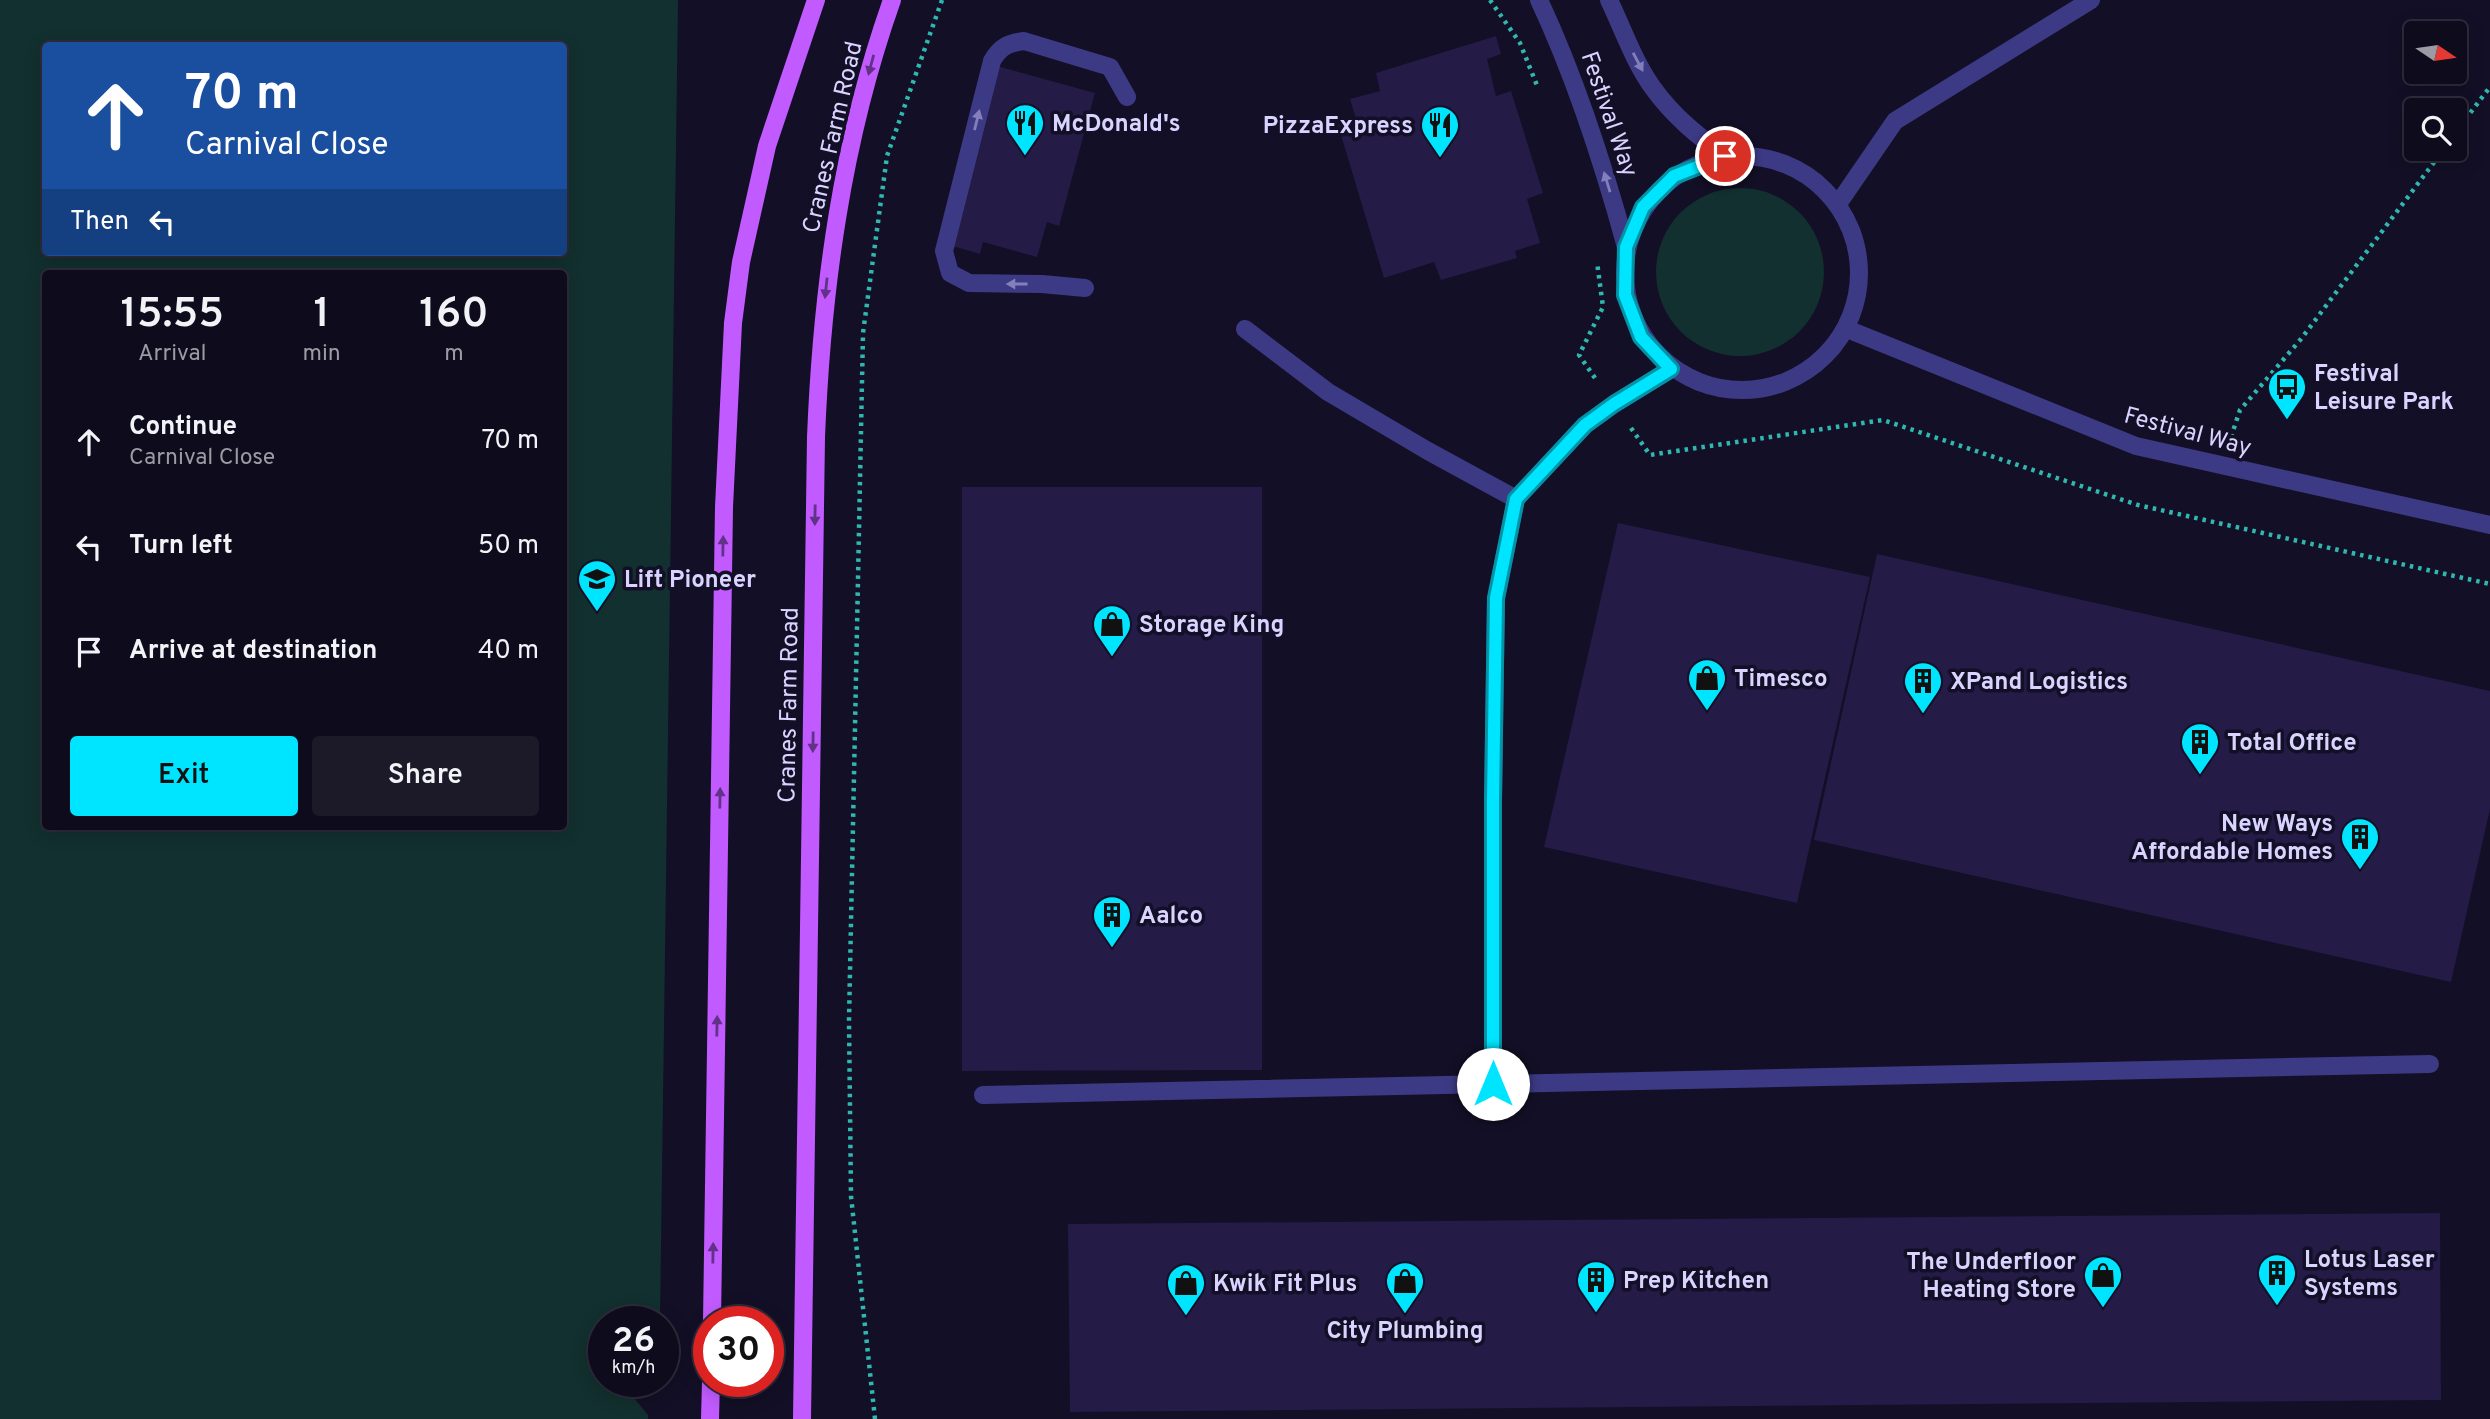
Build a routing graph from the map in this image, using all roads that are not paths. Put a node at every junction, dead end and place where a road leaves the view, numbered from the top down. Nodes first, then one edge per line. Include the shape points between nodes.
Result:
1 (816, 0) edge
2 (892, 0) edge
3 (1539, 0) edge
4 (1609, 0) edge
5 (2091, 0) edge
6 (1127, 97) dead end
7 (1725, 156) junction
8 (1838, 204) junction
9 (1626, 247) junction
10 (1085, 288) dead end
11 (1245, 329) dead end
12 (1847, 329) junction
13 (1671, 369) junction
14 (1516, 499) junction
15 (2490, 525) edge
16 (2430, 1064) dead end
17 (1493, 1084) junction
18 (983, 1095) dead end
19 (712, 1306) edge
20 (711, 1397) edge
21 (710, 1419) edge
22 (802, 1419) edge

19 -> 1 main road, Cranes Farm Road via 724,506 733,323 766,146
2 -> 22 main road, Cranes Farm Road via 842,183 819,352
9 -> 3 street, Festival Way via 1576,86
4 -> 7 street, Festival Way via 1652,88 1695,133
5 - 8 street via 1895,121
10 -> 6 street via 969,283 950,273 944,251 992,61 999,49 1024,41 1110,67
7 - 8 street via 1765,157 1802,171
7 - 9 street via 1674,176 1643,207
8 - 12 street via 1855,239 1860,277
9 - 13 street via 1629,306 1641,337
11 - 14 street via 1328,392
12 - 13 street via 1822,360 1790,382 1749,392 1707,387
12 - 15 street, Festival Way via 2136,446
13 - 14 street via 1585,425
14 - 17 street via 1496,598
16 - 17 street
17 - 18 street
20 - 21 main road

